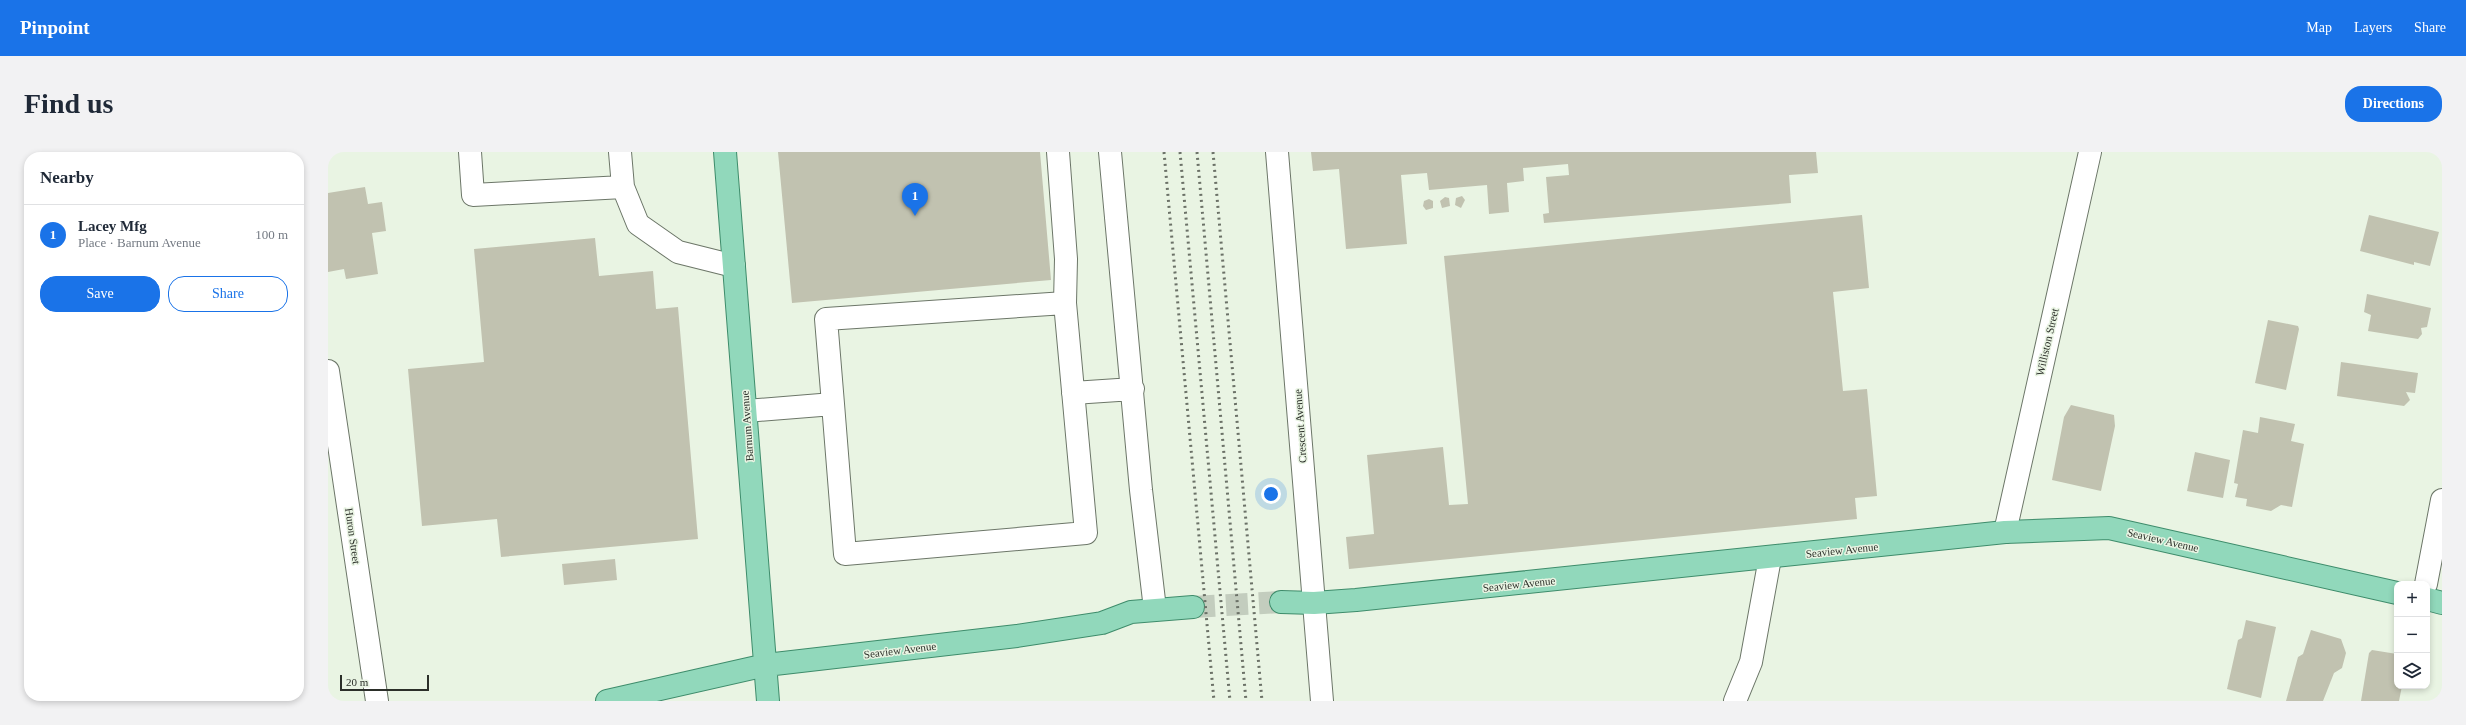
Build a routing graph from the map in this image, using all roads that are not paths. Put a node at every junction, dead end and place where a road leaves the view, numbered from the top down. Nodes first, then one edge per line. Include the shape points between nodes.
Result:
1 (470, 152) edge
2 (620, 152) edge
3 (725, 152) edge
4 (1058, 152) edge
5 (1110, 152) edge
6 (1277, 152) edge
7 (2090, 152) edge
8 (623, 187) junction
9 (734, 266) junction
10 (1064, 303) junction
11 (329, 371) edge
12 (1133, 389) junction
13 (1073, 393) junction
14 (833, 404) junction
15 (746, 411) junction
16 (2442, 500) edge
17 (2004, 532) junction
18 (1770, 558) junction
19 (2427, 581) edge
20 (2394, 591) edge
21 (2430, 600) edge
22 (1281, 602) tunnel mouth
23 (1314, 603) junction
24 (2442, 603) edge
25 (1193, 607) tunnel mouth
26 (1155, 609) junction
27 (766, 666) junction
28 (377, 701) edge
29 (607, 701) edge
30 (768, 701) edge
31 (1322, 701) edge
32 (1735, 701) edge

1 - 8 street via 472,195
2 - 8 street
3 - 9 main road, Barnum Avenue
4 - 10 street via 1066,259
5 - 12 street
6 - 23 street, Crescent Avenue
7 - 17 street, Williston Street
8 - 9 street via 638,224 678,252
9 - 15 main road, Barnum Avenue
10 - 13 street
10 - 14 street via 826,319
11 - 28 street, Huron Street
12 - 13 street
12 - 26 street via 1141,490
13 - 14 street via 1086,532 845,554
14 - 15 street
15 - 27 main road, Barnum Avenue
16 - 19 street
17 - 18 main road, Seaview Avenue
17 - 20 main road, Seaview Avenue via 2109,528
18 - 23 main road, Seaview Avenue
18 - 32 street via 1751,662
21 - 24 main road
22 - 23 main road, Seaview Avenue
23 - 31 street, Crescent Avenue
25 - 26 main road, Seaview Avenue
26 - 27 main road, Seaview Avenue via 1132,612 1102,623 1017,636
27 - 29 main road, Seaview Avenue
27 - 30 main road, Barnum Avenue

